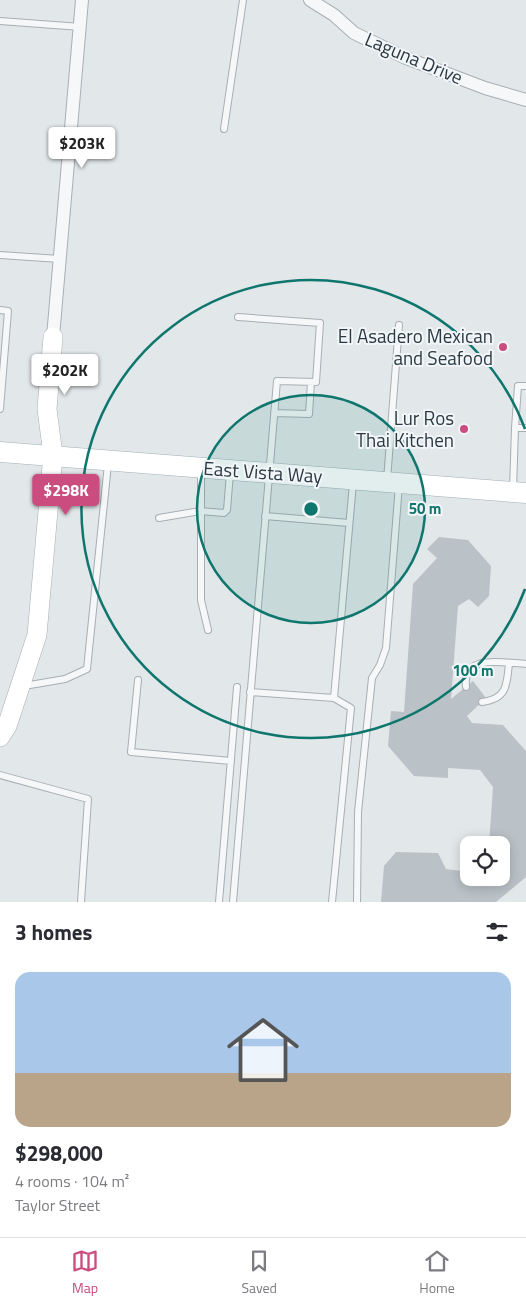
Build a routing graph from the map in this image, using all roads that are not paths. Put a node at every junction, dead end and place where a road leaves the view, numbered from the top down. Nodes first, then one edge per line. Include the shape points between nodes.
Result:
1 (82, 0) edge
2 (243, 0) edge
3 (310, 0) edge
4 (0, 21) edge
5 (81, 27) junction
6 (526, 100) edge
7 (224, 128) dead end
8 (0, 255) edge
9 (60, 259) junction
10 (0, 310) edge
11 (238, 317) dead end
12 (399, 325) dead end
13 (53, 337) joint
14 (311, 382) junction
15 (526, 386) edge
16 (0, 409) edge
17 (274, 413) junction
18 (515, 428) junction
19 (526, 428) edge
20 (0, 452) edge
21 (53, 455) junction
22 (108, 460) junction
23 (201, 467) junction
24 (230, 469) junction
25 (268, 472) junction
26 (353, 479) junction
27 (393, 482) junction
28 (520, 492) edge
29 (200, 511) junction
30 (265, 516) junction
31 (159, 518) dead end
32 (349, 523) junction
33 (208, 630) dead end
34 (509, 663) junction
35 (526, 664) edge
36 (138, 680) dead end
37 (237, 686) dead end
38 (20, 687) junction
39 (466, 687) dead end
40 (250, 692) junction
41 (334, 698) junction
42 (482, 702) dead end
43 (0, 737) edge
44 (230, 761) junction
45 (0, 775) edge
46 (82, 902) edge
47 (218, 902) edge
48 (233, 902) edge
49 (332, 902) edge
50 (357, 902) edge

1 - 5 street
2 - 7 lane
3 - 6 street, Laguna Drive via 354,33 406,58
4 - 5 lane
5 - 9 street
8 - 9 lane
9 - 13 street
10 - 16 lane via 8,311
11 - 14 lane via 320,323 316,382
12 - 27 lane
13 - 21 main road via 47,409
14 - 17 lane via 309,414
14 - 17 lane via 277,380
15 - 18 lane via 518,386
17 - 25 lane
18 - 19 lane
18 - 28 lane
20 - 21 main road, East Vista Way
21 - 22 main road, East Vista Way
21 - 38 main road via 37,635
22 - 23 main road, East Vista Way
22 - 38 lane via 87,669 65,679
23 - 24 main road, East Vista Way
23 - 29 lane
24 - 25 main road, East Vista Way
24 - 29 lane via 227,510 224,513
25 - 26 main road, East Vista Way
25 - 30 lane
26 - 27 main road, East Vista Way
26 - 32 lane
27 - 28 main road, East Vista Way
27 - 50 lane via 386,648 372,678 358,812
29 - 31 lane
29 - 33 lane via 201,600
30 - 32 lane
30 - 40 lane
32 - 41 lane
34 - 35 lane
34 - 39 lane via 482,662 474,665 465,680
34 - 42 lane via 507,686 503,693
36 - 44 lane via 131,752
37 - 44 lane
38 - 43 main road
40 - 41 lane
40 - 48 lane
41 - 49 lane via 351,708
44 - 47 lane
45 - 46 lane via 88,799

